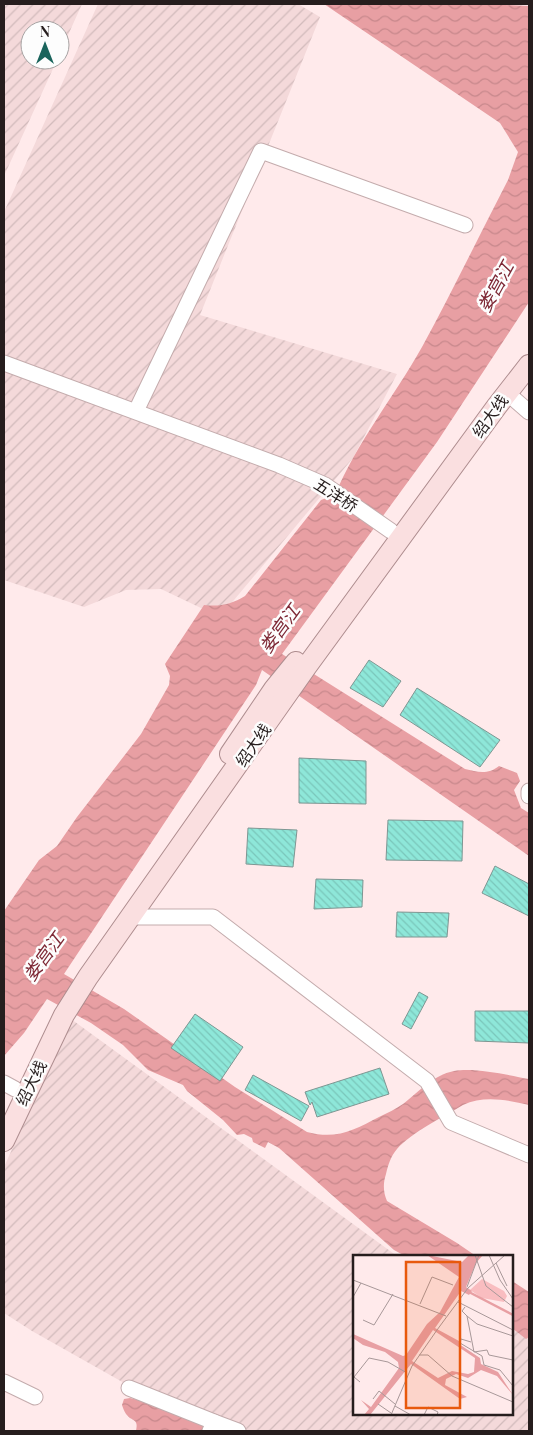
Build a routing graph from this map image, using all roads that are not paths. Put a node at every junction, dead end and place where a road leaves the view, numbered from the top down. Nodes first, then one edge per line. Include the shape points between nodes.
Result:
1 (465, 225) dead end
2 (529, 352) edge
3 (4, 363) edge
4 (529, 366) edge
5 (507, 393) junction
6 (136, 411) junction
7 (529, 412) edge
8 (383, 526) junction
9 (302, 663) junction
10 (281, 693) junction
11 (529, 791) edge
12 (529, 796) edge
13 (131, 917) junction
14 (83, 974) junction
15 (60, 1012) junction
16 (9, 1086) edge
17 (4, 1118) edge
18 (4, 1141) edge
19 (529, 1156) edge
20 (4, 1382) edge
21 (129, 1388) dead end
22 (35, 1397) dead end
23 (212, 1426) edge
24 (238, 1431) edge

1 - 6 street via 261,151
2 - 8 main road, 绍大线
3 - 6 street, 五洋桥
4 - 5 main road, 绍大线
5 - 7 street
5 - 9 main road, 绍大线
6 - 8 street, 五洋桥 via 325,485
8 - 9 main road, 绍大线
9 - 10 main road, 绍大线
10 - 13 main road, 绍大线
10 - 14 main road, 绍大线 via 106,933
11 - 12 street
13 - 14 main road, 绍大线
13 - 19 street via 213,916 427,1081 451,1122
14 - 15 main road, 绍大线
15 - 16 main road, 绍大线
15 - 18 main road, 绍大线
16 - 17 main road, 绍大线
20 - 22 street
21 - 23 street
23 - 24 street

